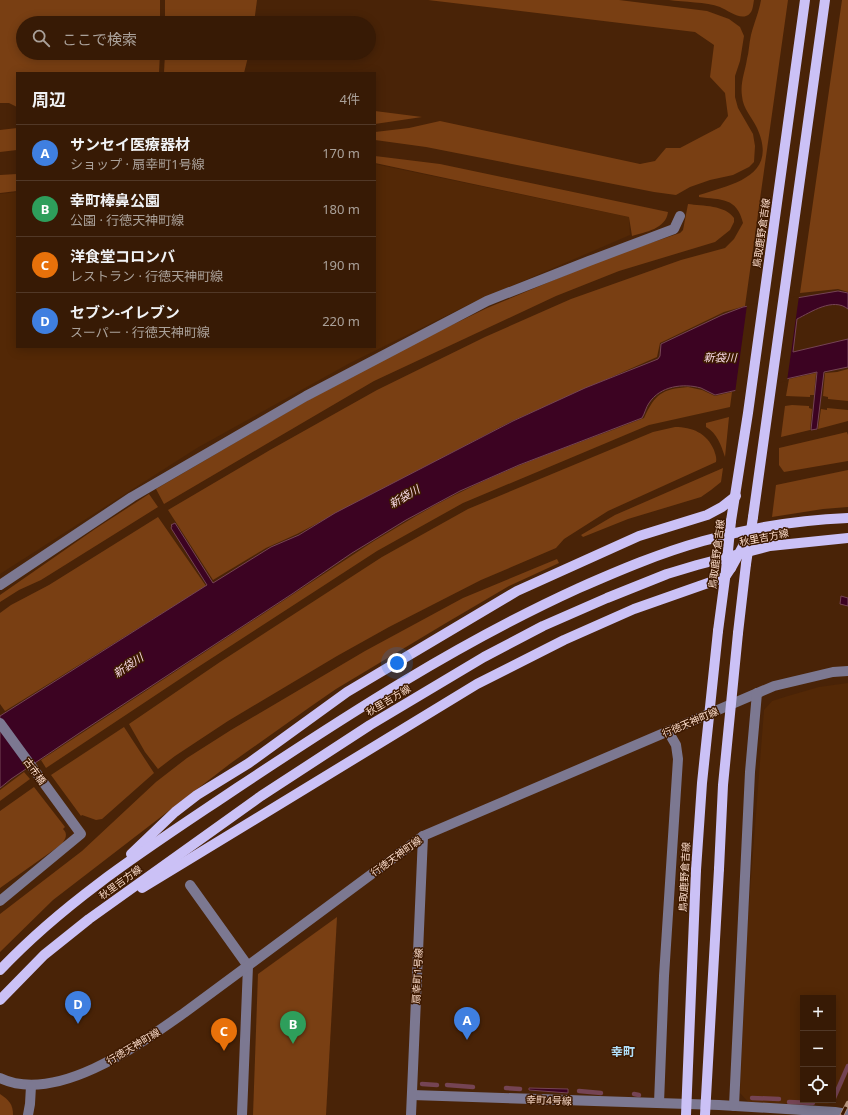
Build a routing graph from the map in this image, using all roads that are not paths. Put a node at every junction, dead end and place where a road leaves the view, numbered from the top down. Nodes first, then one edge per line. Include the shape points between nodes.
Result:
1 (806, 0) edge
2 (825, 0) edge
3 (680, 216) dead end
4 (736, 496) junction
5 (848, 518) edge
6 (752, 528) junction
7 (848, 538) edge
8 (727, 572) junction
9 (0, 585) edge
10 (848, 672) edge
11 (757, 694) junction
12 (0, 723) edge
13 (668, 731) junction
14 (423, 836) junction
15 (109, 874) junction
16 (190, 885) dead end
17 (0, 901) edge
18 (89, 919) junction
19 (248, 966) junction
20 (0, 970) edge
21 (0, 1000) edge
22 (0, 1078) edge
23 (31, 1086) junction
24 (412, 1095) junction
25 (659, 1103) junction
26 (687, 1104) junction
27 (734, 1106) junction
28 (706, 1110) edge
29 (848, 1114) edge
30 (28, 1115) edge
31 (242, 1115) edge
32 (411, 1115) edge
33 (686, 1115) edge

1 - 4 main road, 鳥取鹿野倉吉線
2 - 6 main road, bridge
3 - 9 street via 674,229 487,301 306,396 132,497
4 - 8 main road, 鳥取鹿野倉吉線, bridge via 731,521
4 - 15 main road via 707,515 639,536 517,591 347,692 249,763 175,812
5 - 15 main road, 秋里吉方線 via 773,526 705,540 636,563 545,603 456,650 333,724
6 - 8 main road, bridge
6 - 28 main road, bridge via 738,633 723,785
7 - 18 main road, 秋里吉方線 via 770,546 697,564 636,585 544,626 461,670 342,742 261,796
8 - 18 main road via 564,640 477,684
8 - 26 main road, 鳥取鹿野倉吉線, bridge via 718,631 702,784
10 - 11 street, 行徳天神町線 via 833,672 774,686
11 - 13 street, 行徳天神町線
11 - 27 street via 750,772
12 - 17 street, 古市橋 via 81,834
13 - 14 street, 行徳天神町線
13 - 25 street via 676,745 678,759 664,976
14 - 19 street, 行徳天神町線
14 - 24 street, 扇幸町1号線
15 - 20 main road, 秋里吉方線 via 40,930
16 - 19 street
18 - 21 main road, 秋里吉方線 via 44,955
19 - 23 street, 行徳天神町線 via 162,1029 112,1059 65,1080
19 - 31 street
22 - 23 street, 行徳天神町線
23 - 30 street
24 - 25 street, 幸町4号線
24 - 32 street, 扇幸町1号線
25 - 26 street, 幸町4号線
26 - 28 street, 幸町4号線
26 - 33 main road, 鳥取鹿野倉吉線
27 - 28 street, 幸町4号線
27 - 29 street, 幸町4号線

